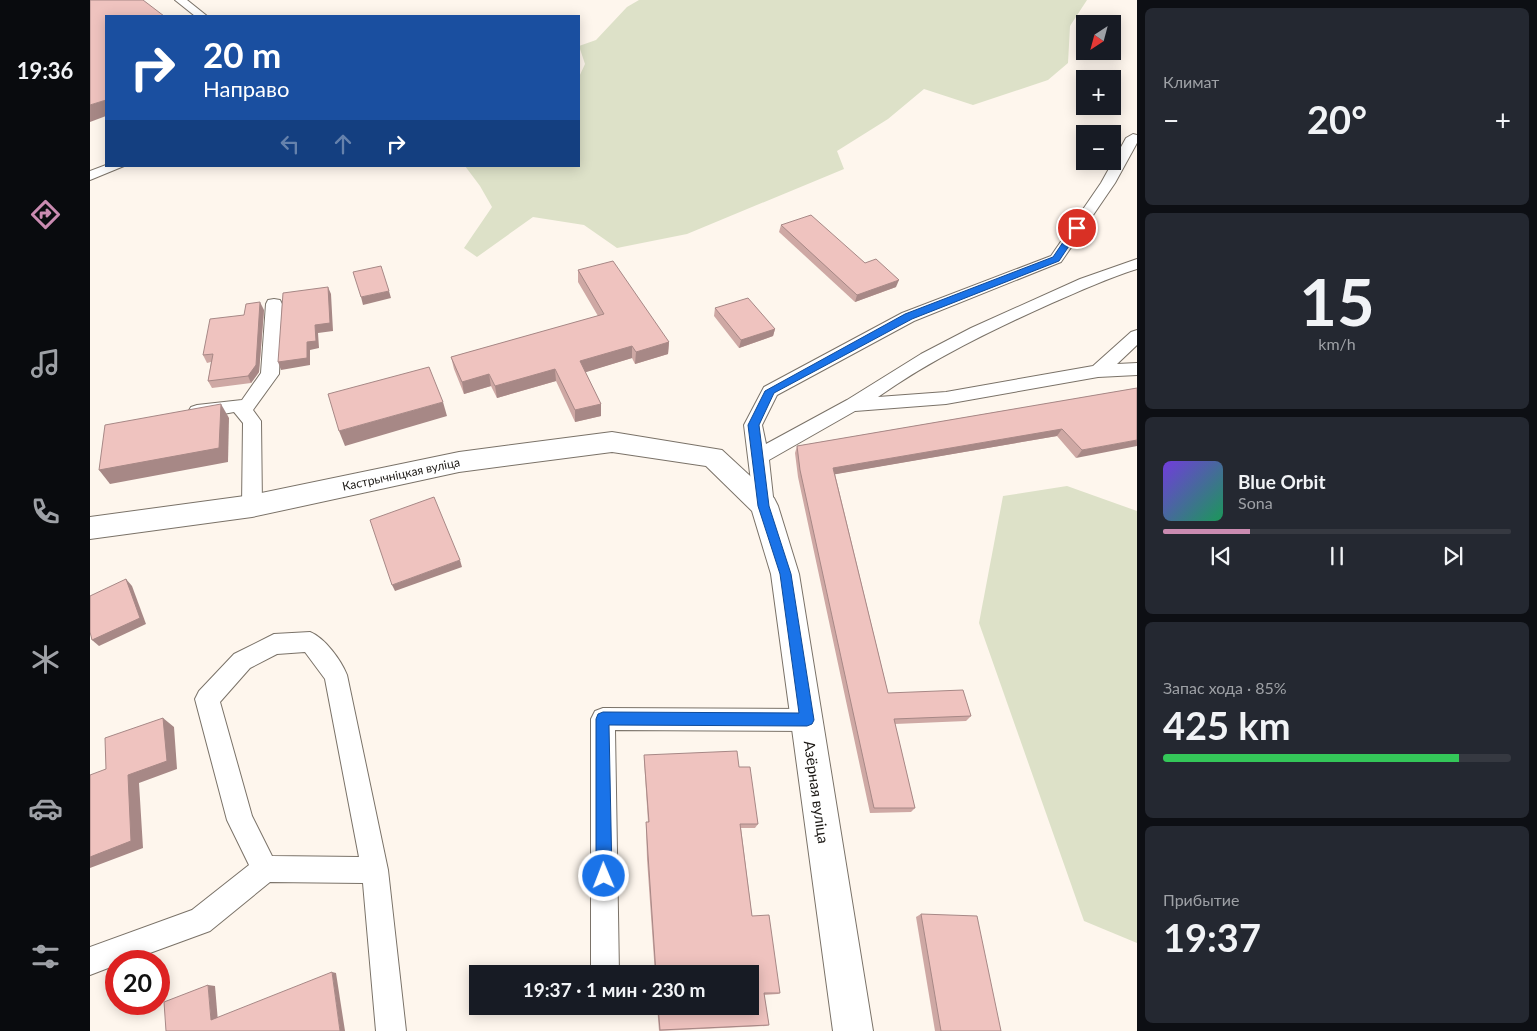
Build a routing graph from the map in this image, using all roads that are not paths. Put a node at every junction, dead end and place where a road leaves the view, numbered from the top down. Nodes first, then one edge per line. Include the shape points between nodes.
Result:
1 (180, 0) edge
2 (201, 15) edge
3 (1133, 138) dead end
4 (114, 167) edge
5 (90, 176) edge
6 (1137, 264) edge
7 (274, 304) dead end
8 (1137, 336) edge
9 (1137, 369) edge
10 (1098, 371) junction
11 (852, 405) junction
12 (243, 411) junction
13 (183, 414) edge
14 (713, 457) joint
15 (759, 457) junction
16 (252, 506) junction
17 (764, 506) junction
18 (90, 528) edge
19 (807, 720) junction
20 (265, 869) junction
21 (375, 870) junction
22 (90, 961) edge
23 (605, 965) edge
24 (391, 1031) edge
25 (853, 1031) edge

1 - 2 lane
3 - 15 lane via 1108,183 1056,259 908,317 770,391 754,425
4 - 5 lane
6 - 11 lane via 1112,271 993,322 902,371
7 - 12 lane via 270,374
8 - 10 lane
9 - 10 lane
10 - 11 lane via 1040,384 946,398
11 - 15 lane
12 - 13 lane via 238,405
12 - 16 lane via 252,421
14 - 16 street, Кастрычніцкая вуліца via 612,442 459,462
14 - 17 street, Азёрная вуліца
15 - 17 lane
16 - 18 street, Кастрычніцкая вуліца
17 - 19 street, Азёрная вуліца via 786,574
19 - 23 lane via 603,719
19 - 25 street, Азёрная вуліца
20 - 21 lane
20 - 21 lane via 240,820 207,699 242,661 274,644 310,642 336,675
20 - 22 lane via 200,921
21 - 24 lane

